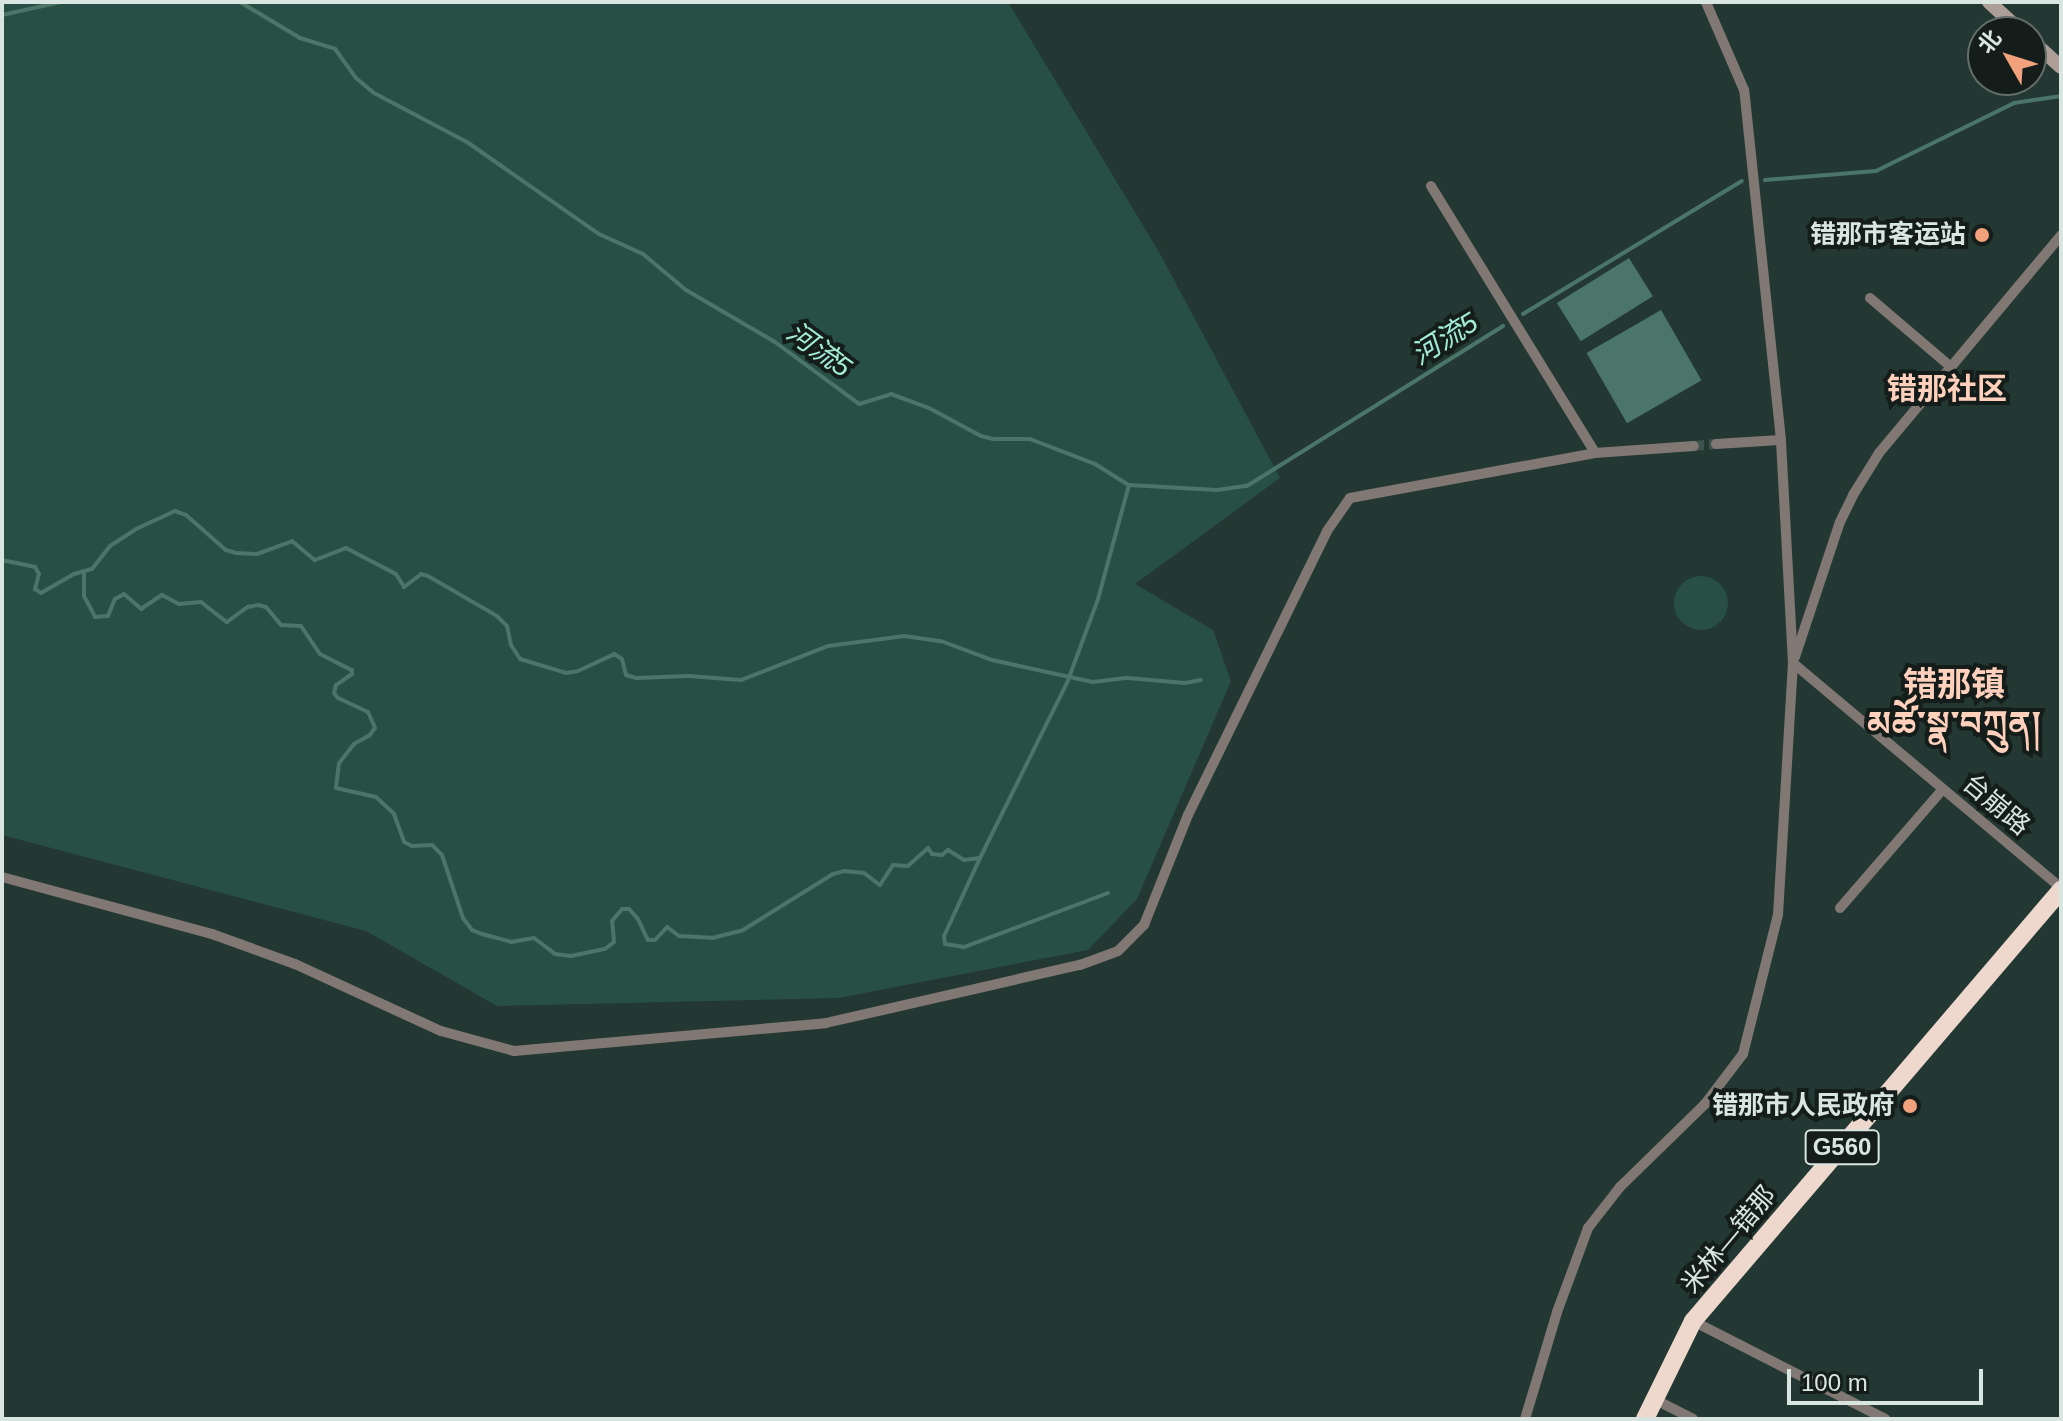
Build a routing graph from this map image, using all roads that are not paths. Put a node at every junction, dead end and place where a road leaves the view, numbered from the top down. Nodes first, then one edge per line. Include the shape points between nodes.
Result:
1 (1706, 2) edge
2 (1989, 2) edge
3 (2004, 16) edge
4 (1431, 186) dead end
5 (2061, 235) edge
6 (1870, 298) dead end
7 (1951, 367) junction
8 (1781, 440) junction
9 (1716, 444) tunnel mouth
10 (1694, 446) tunnel mouth
11 (1595, 453) junction
12 (1793, 663) junction
13 (1943, 789) junction
14 (2, 877) edge
15 (2061, 889) edge
16 (1840, 908) dead end
17 (1693, 1321) junction
18 (1654, 1399) junction
19 (1525, 1419) edge
20 (1645, 1419) edge
21 (1693, 1419) edge
22 (1885, 1419) edge

1 - 8 street via 1744,90
2 - 3 street
4 - 11 street
5 - 7 street
6 - 7 street
7 - 12 street via 1879,453 1853,495
8 - 9 street
8 - 12 street
10 - 11 street
11 - 14 street via 1350,498 1327,531 1188,815 1144,925 1118,951 1080,965 826,1023 514,1051 441,1031 295,964 212,934
12 - 13 street, 台崩路
12 - 19 street via 1778,915 1743,1054 1705,1104 1620,1187 1588,1228
13 - 15 street, 台崩路
13 - 16 street
15 - 17 highway, 米林—错那 / G560
17 - 18 highway, 米林—错那 / G560
17 - 22 street
18 - 20 highway, 米林—错那 / G560
18 - 21 street

